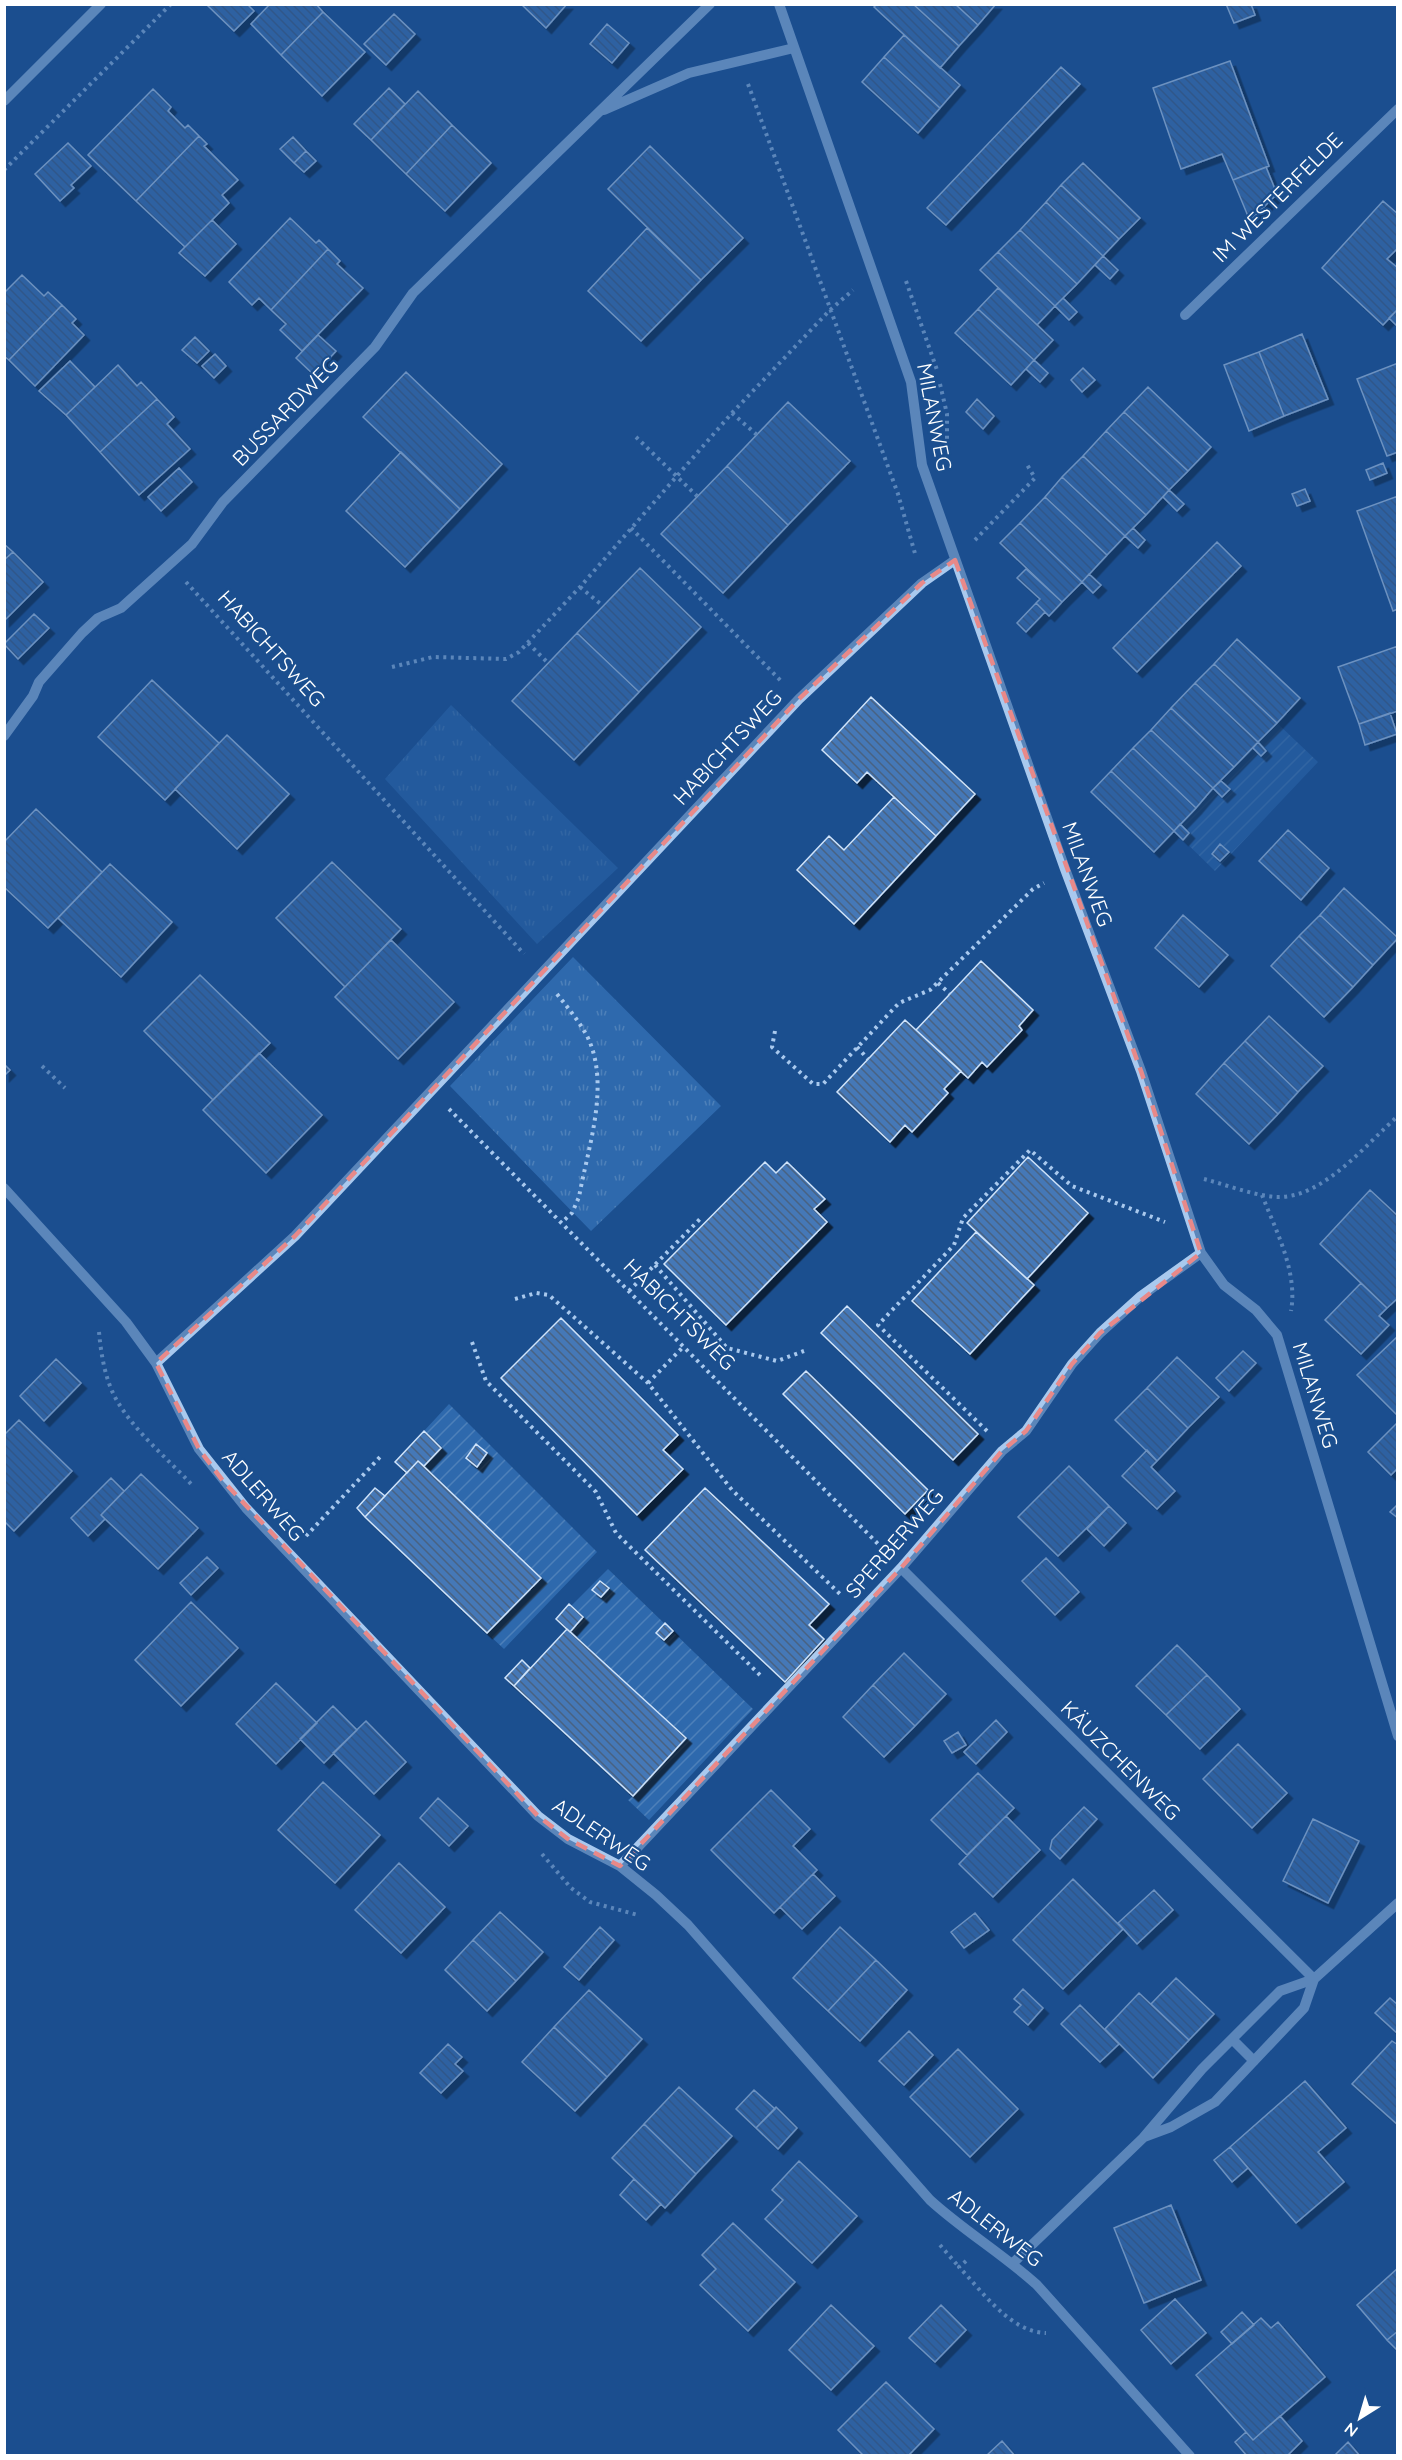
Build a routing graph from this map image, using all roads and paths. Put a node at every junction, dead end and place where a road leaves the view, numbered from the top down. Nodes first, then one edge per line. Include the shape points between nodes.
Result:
1 (101, 4) edge
2 (171, 4) edge
3 (710, 4) edge
4 (779, 4) edge
5 (794, 48) junction
6 (739, 59) junction
7 (4, 101) edge
8 (1398, 108) edge
9 (598, 112) junction
10 (4, 170) edge
11 (874, 272) junction
12 (829, 311) junction
13 (1185, 315) dead end
14 (732, 413) junction
15 (757, 435) dead end
16 (636, 438) dead end
17 (1026, 463) dead end
18 (676, 476) junction
19 (697, 496) dead end
20 (632, 528) junction
21 (955, 560) junction
22 (168, 565) junction
23 (922, 583) junction
24 (580, 587) junction
25 (603, 606) dead end
26 (528, 643) junction
27 (548, 663) dead end
28 (392, 667) dead end
29 (799, 699) junction
30 (4, 736) edge
31 (1065, 869) junction
32 (540, 972) junction
33 (938, 983) junction
34 (950, 994) dead end
35 (775, 1031) dead end
36 (857, 1047) junction
37 (868, 1059) dead end
38 (42, 1065) dead end
39 (65, 1088) dead end
40 (430, 1089) junction
41 (1398, 1116) edge
42 (1179, 1182) junction
43 (4, 1188) edge
44 (1262, 1194) junction
45 (1189, 1216) junction
46 (699, 1219) dead end
47 (562, 1222) junction
48 (1201, 1253) junction
49 (936, 1264) junction
50 (656, 1265) junction
51 (943, 1268) dead end
52 (629, 1292) junction
53 (515, 1299) dead end
54 (1277, 1335) junction
55 (472, 1342) dead end
56 (684, 1346) junction
57 (804, 1351) dead end
58 (156, 1363) junction
59 (648, 1383) junction
60 (985, 1439) dead end
61 (380, 1457) dead end
62 (289, 1554) junction
63 (901, 1568) junction
64 (859, 1613) junction
65 (781, 1695) junction
66 (1398, 1736) edge
67 (620, 1866) junction
68 (1398, 1903) edge
69 (1314, 1979) junction
70 (1232, 2039) junction
71 (1254, 2061) junction
72 (1143, 2138) junction
73 (980, 2241) junction
74 (1013, 2263) junction
75 (1083, 2334) junction
76 (1190, 2456) edge

1 - 7 street
2 - 10 path
3 - 9 street, BUSSARDWEG
4 - 5 street, MILANWEG
5 - 6 street, BUSSARDWEG
5 - 11 street, MILANWEG
6 - 9 street, BUSSARDWEG via 689,73
6 - 12 path
8 - 13 street, IM WESTERFELDE
9 - 22 street, BUSSARDWEG via 413,293 375,347
11 - 12 path
11 - 21 street, MILANWEG via 911,382 922,465
12 - 14 path
12 - 23 path via 898,494
14 - 15 path
14 - 18 path
16 - 18 path
17 - 21 path via 1035,478
18 - 19 path
18 - 20 path
20 - 24 path
20 - 29 path
21 - 23 street, HABICHTSWEG
21 - 31 street, MILANWEG
22 - 30 street, BUSSARDWEG via 121,608 98,618 82,633 39,682
22 - 32 path, HABICHTSWEG
23 - 29 street, HABICHTSWEG
24 - 25 path
24 - 26 path
26 - 27 path
26 - 28 path via 506,659 433,657
29 - 32 street, HABICHTSWEG
31 - 33 path via 1033,889
31 - 42 street, MILANWEG
32 - 40 street, HABICHTSWEG
32 - 47 path via 588,1039 600,1090 579,1197 572,1213
33 - 34 path
33 - 36 path via 899,1003
35 - 36 path via 772,1047 813,1084 823,1084
36 - 37 path
38 - 39 path
40 - 47 path, HABICHTSWEG
40 - 58 street, HABICHTSWEG via 295,1236
41 - 44 path via 1331,1178 1314,1188 1288,1196
42 - 44 path via 1203,1178
42 - 45 street, MILANWEG
43 - 58 street, ADLERWEG via 126,1322
44 - 54 path via 1294,1294 1291,1313
45 - 48 street, MILANWEG
45 - 49 path via 1168,1224 1072,1186 1030,1150 963,1218 954,1245
46 - 50 path
47 - 52 path, HABICHTSWEG
48 - 54 street, MILANWEG via 1224,1285 1256,1310
48 - 63 street, SPERBERWEG via 1141,1296 1100,1334 1072,1364 1026,1431 958,1499
49 - 51 path
49 - 60 path via 878,1325 989,1433
50 - 52 path
50 - 57 path via 727,1348 777,1361
52 - 56 path, HABICHTSWEG
53 - 59 path via 536,1293 549,1295
54 - 66 street, MILANWEG
55 - 65 path via 486,1381 596,1492 616,1533
56 - 59 path
56 - 63 path, HABICHTSWEG
58 - 62 street, ADLERWEG via 199,1449
59 - 64 path via 732,1490
61 - 62 path
62 - 67 street, ADLERWEG via 538,1816 568,1839
63 - 64 street, SPERBERWEG
63 - 69 street, KÄUZCHENWEG
64 - 65 street, SPERBERWEG
65 - 67 street, SPERBERWEG
67 - 73 street, ADLERWEG via 688,1925 930,2200
68 - 69 street
69 - 70 street via 1280,1991
69 - 71 street via 1304,2008
70 - 71 street
70 - 72 street
71 - 72 street via 1215,2102
72 - 74 street
73 - 74 street, ADLERWEG
73 - 75 path via 959,2267 999,2309 1033,2332
74 - 75 street, ADLERWEG
75 - 76 street, ADLERWEG

